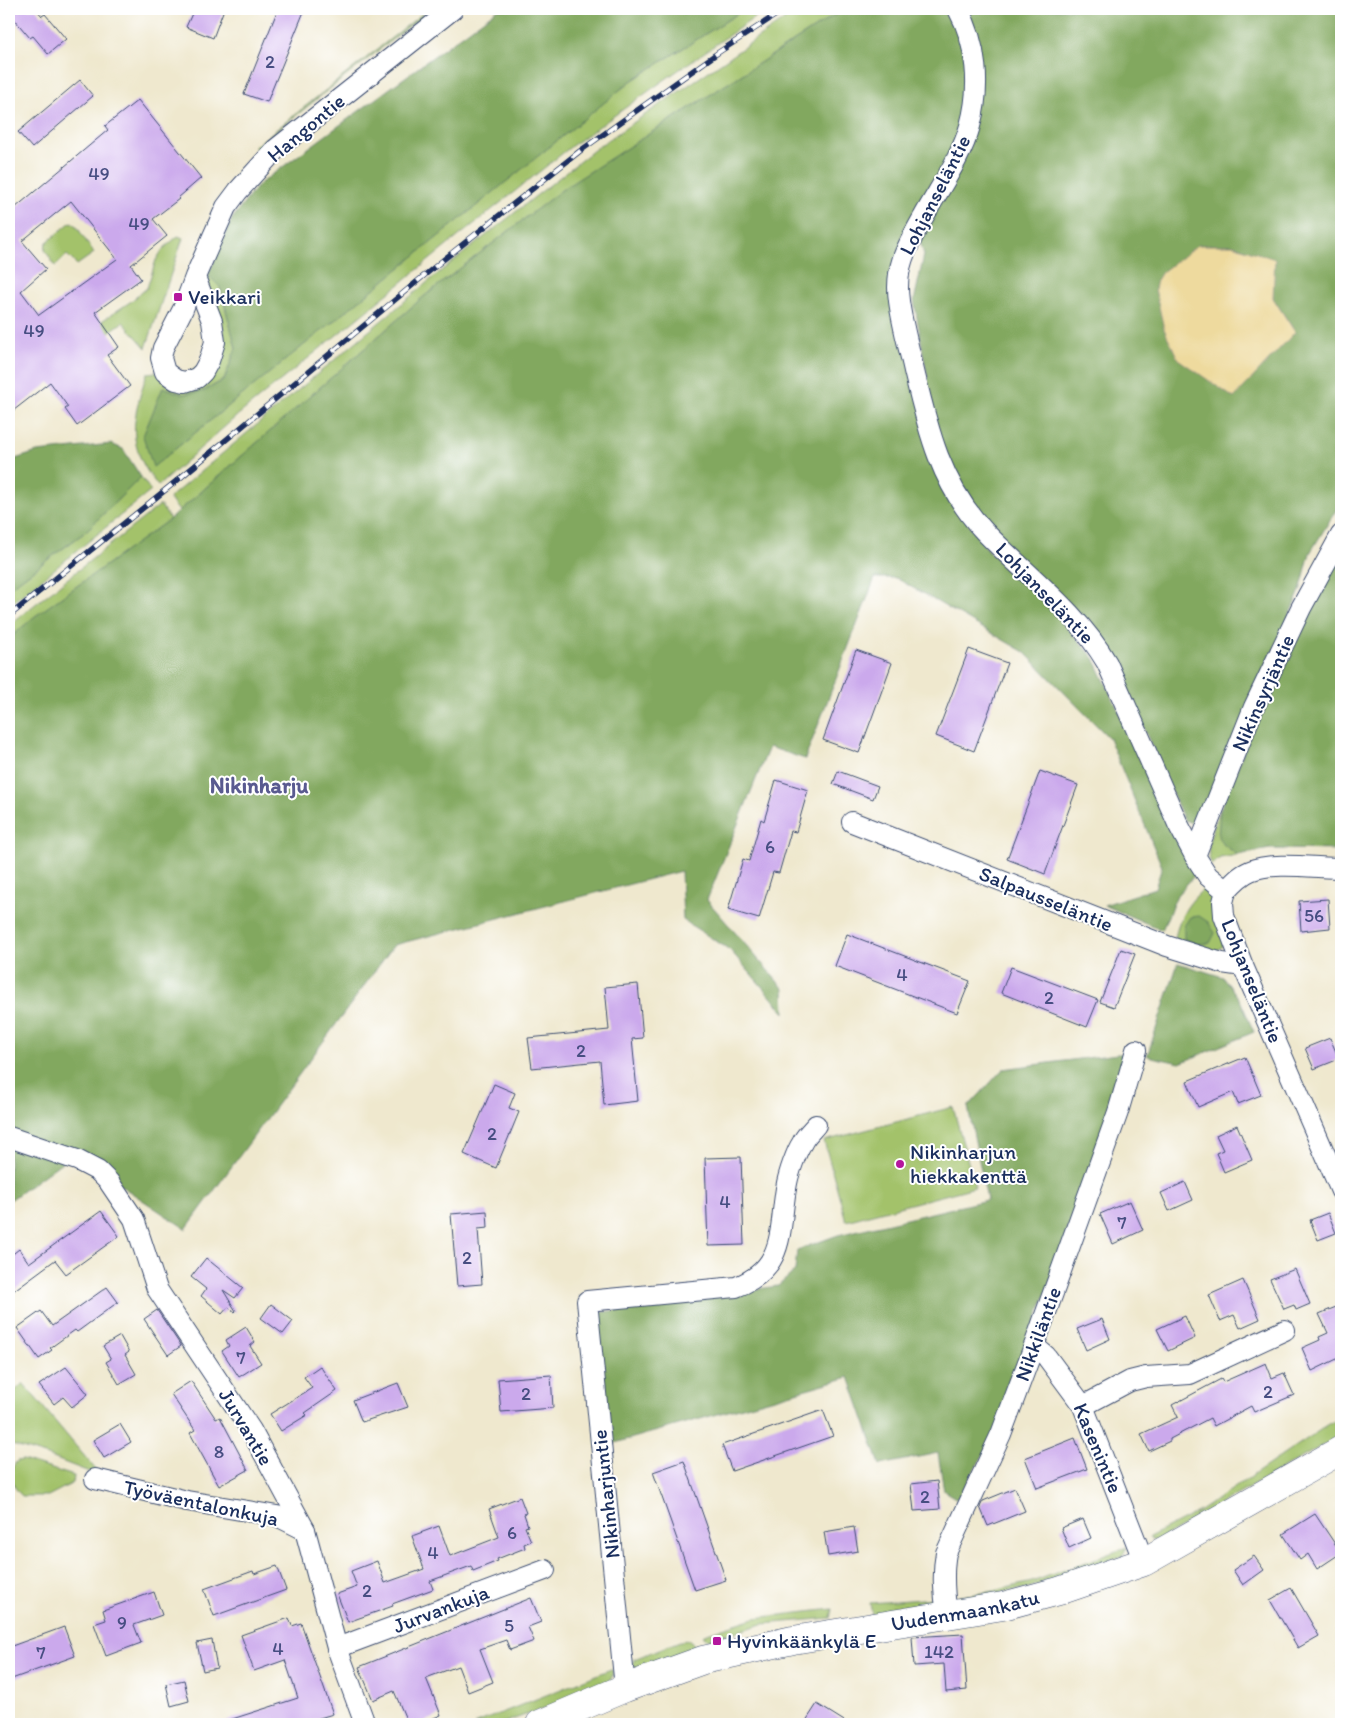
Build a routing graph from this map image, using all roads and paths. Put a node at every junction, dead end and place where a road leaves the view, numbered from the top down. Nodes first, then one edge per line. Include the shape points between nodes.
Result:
1 (958, 9) edge
2 (442, 12) edge
3 (195, 277) dead end
4 (1341, 535) edge
5 (852, 822) dead end
6 (1195, 856) junction
7 (1341, 868) edge
8 (1226, 891) junction
9 (1243, 966) junction
10 (1136, 1050) dead end
11 (816, 1124) dead end
12 (9, 1137) edge
13 (1341, 1191) edge
14 (1285, 1330) dead end
15 (1034, 1346) junction
16 (1083, 1406) junction
17 (1340, 1454) edge
18 (95, 1479) dead end
19 (305, 1530) junction
20 (1144, 1562) junction
21 (545, 1570) dead end
22 (947, 1615) junction
23 (337, 1648) junction
24 (625, 1688) junction
25 (365, 1724) edge
26 (540, 1724) edge

1 - 6 street, Lohjanseläntie via 973,48 976,78 970,125 953,165 904,251 898,275 899,300 921,402 937,456 970,514 1062,604 1097,646
2 - 3 street, Hangontie via 276,149 226,207
4 - 6 street, Nikinsyrjäntie via 1301,608 1254,707
5 - 9 street, Salpausseläntie via 1167,946
6 - 8 street, Lohjanseläntie via 1208,876
7 - 8 street via 1274,866 1250,870
8 - 9 street, Lohjanseläntie via 1222,902 1224,916
9 - 13 street, Lohjanseläntie
10 - 15 street, Nikkiläntie via 1118,1112
11 - 24 street, Nikinharjuntie via 801,1143 787,1181 781,1234 765,1270 736,1287 587,1301
12 - 19 street, Jurvantie via 77,1160 98,1171 108,1182 134,1219 157,1289 250,1430
14 - 16 street via 1190,1374 1146,1376
15 - 16 street, Kasenintie via 1046,1356
15 - 22 street, Nikkiläntie via 1001,1434 946,1553 943,1569
16 - 20 street, Kasenintie
17 - 20 main road, Uudenmaankatu
18 - 19 street, Työväentalonkuja via 187,1501 277,1516
19 - 23 street, Jurvantie
20 - 22 main road, Uudenmaankatu via 1059,1591 1003,1606
21 - 23 street, Jurvankuja
22 - 24 main road, Uudenmaankatu via 793,1640 703,1660
23 - 25 street, Jurvantie
24 - 26 main road, Uudenmaankatu

